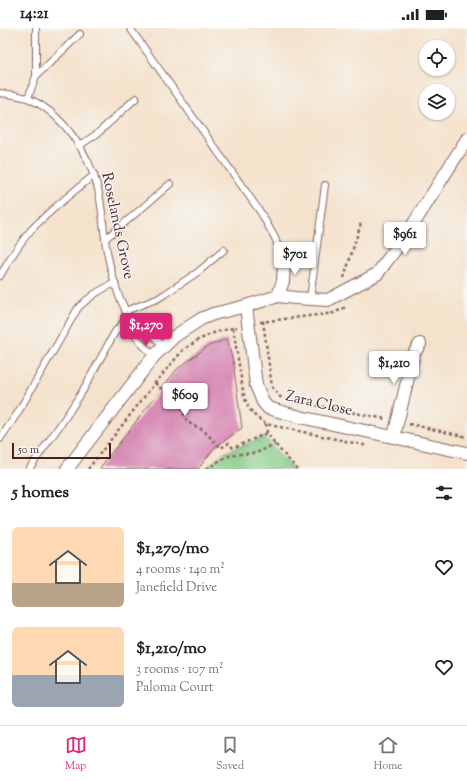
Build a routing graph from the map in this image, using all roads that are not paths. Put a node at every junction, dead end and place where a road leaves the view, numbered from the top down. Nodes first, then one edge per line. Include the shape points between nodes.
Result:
1 (36, 28) edge
2 (130, 28) edge
3 (80, 34) dead end
4 (36, 76) junction
5 (0, 93) edge
6 (28, 98) junction
7 (136, 98) dead end
8 (467, 139) edge
9 (80, 146) junction
10 (94, 176) junction
11 (170, 184) dead end
12 (325, 185) dead end
13 (105, 239) junction
14 (224, 250) dead end
15 (284, 263) joint
16 (0, 276) edge
17 (115, 283) junction
18 (278, 296) junction
19 (310, 299) junction
20 (246, 306) junction
21 (126, 313) junction
22 (420, 344) dead end
23 (163, 346) junction
24 (154, 356) junction
25 (394, 436) junction
26 (0, 439) edge
27 (467, 453) edge
28 (29, 469) edge
29 (67, 469) edge

1 - 4 lane
2 - 15 lane via 261,213 275,238
3 - 4 lane
4 - 6 lane
5 - 6 lane, Roselands Grove
6 - 9 lane, Roselands Grove via 58,119
7 - 9 lane via 98,134
8 - 19 street via 409,231 378,274 328,300
9 - 10 lane, Roselands Grove
10 - 13 lane, Roselands Grove via 101,202
10 - 16 lane via 60,203 31,231
11 - 13 lane
12 - 19 lane
13 - 17 lane, Roselands Grove
14 - 21 lane via 198,272 165,294
15 - 18 street via 283,281
17 - 21 lane, Roselands Grove
17 - 26 lane via 101,289 78,308
18 - 19 street
18 - 20 street
20 - 23 street via 201,319
20 - 25 street, Zara Close via 256,385 268,408
21 - 23 lane via 140,322
21 - 24 lane, Roselands Grove via 136,336
21 - 28 lane via 71,409
22 - 25 street via 414,353
23 - 24 street
24 - 29 street
25 - 27 street, Zara Close

